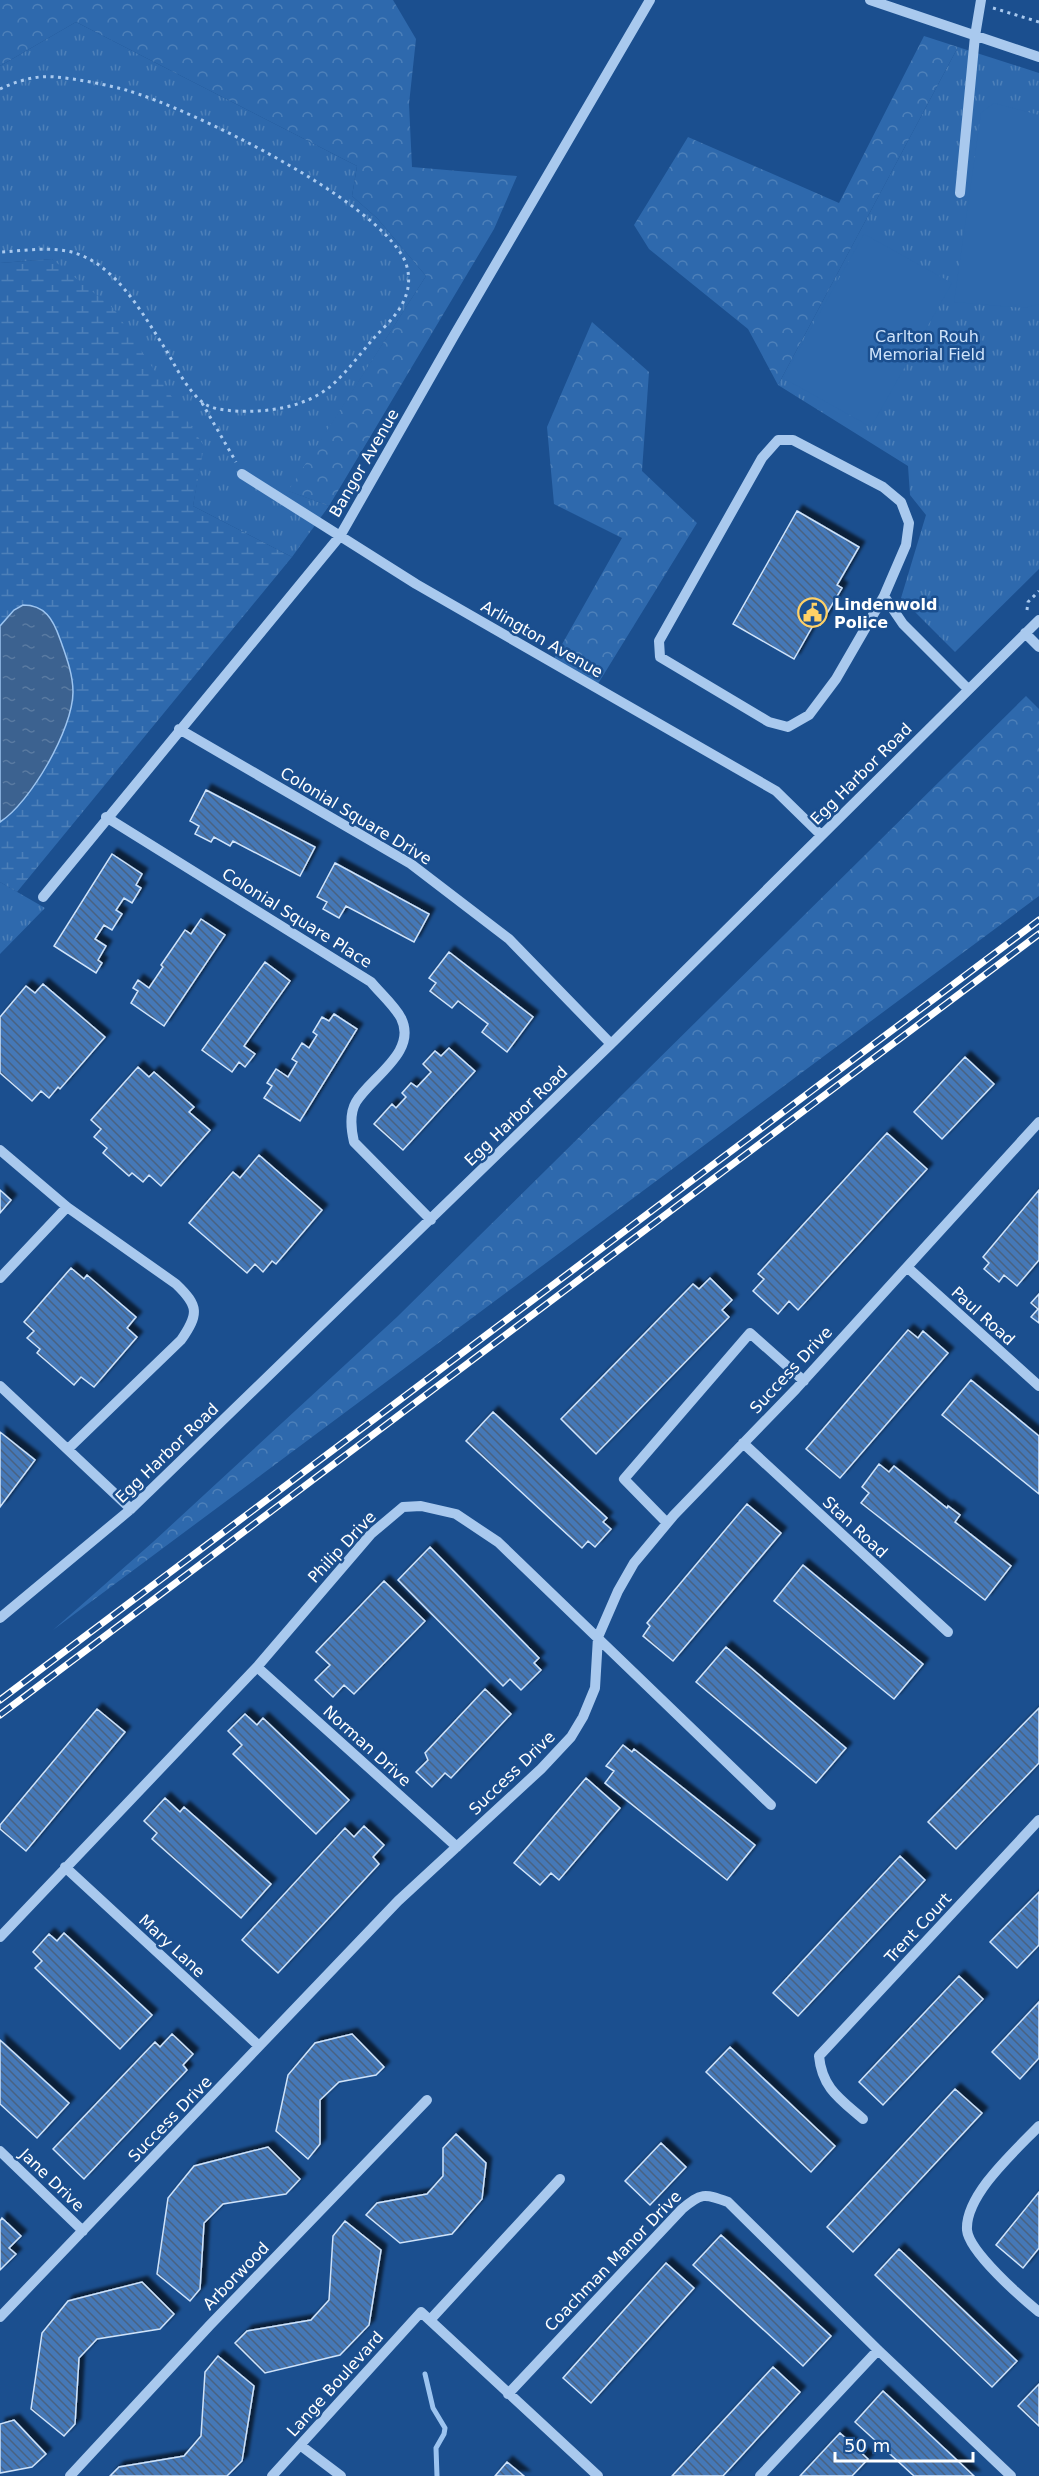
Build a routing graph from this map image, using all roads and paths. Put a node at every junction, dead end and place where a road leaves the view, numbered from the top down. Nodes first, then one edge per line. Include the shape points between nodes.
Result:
1 (650, 0) edge
2 (870, 0) edge
3 (981, 2) edge
4 (1039, 22) edge
5 (975, 36) junction
6 (1039, 57) edge
7 (0, 89) edge
8 (960, 193) dead end
9 (0, 252) edge
10 (201, 401) junction
11 (242, 474) joint
12 (340, 536) junction
13 (884, 596) junction
14 (1039, 620) edge
15 (1025, 633) junction
16 (1039, 647) edge
17 (968, 690) junction
18 (179, 729) junction
19 (106, 817) junction
20 (821, 835) junction
21 (43, 897) dead end
22 (610, 1044) junction
23 (1039, 1122) edge
24 (0, 1150) edge
25 (68, 1207) junction
26 (430, 1220) junction
27 (907, 1267) junction
28 (0, 1278) edge
29 (804, 1381) junction
30 (0, 1386) edge
31 (1039, 1386) edge
32 (743, 1443) junction
33 (68, 1449) junction
34 (131, 1509) junction
35 (667, 1523) junction
36 (0, 1618) edge
37 (948, 1632) dead end
38 (598, 1637) junction
39 (257, 1667) junction
40 (771, 1805) dead end
41 (1039, 1820) edge
42 (457, 1846) junction
43 (65, 1868) junction
44 (0, 1936) edge
45 (259, 2046) junction
46 (427, 2100) dead end
47 (863, 2119) dead end
48 (1039, 2126) edge
49 (0, 2151) edge
50 (560, 2179) dead end
51 (83, 2231) junction
52 (1039, 2312) edge
53 (0, 2317) edge
54 (429, 2320) junction
55 (878, 2350) junction
56 (508, 2394) junction
57 (300, 2445) junction
58 (70, 2476) edge
59 (272, 2476) edge
60 (341, 2476) edge
61 (598, 2476) edge
62 (760, 2476) edge
63 (1011, 2476) edge

1 - 12 street, Bangor Avenue
2 - 5 street
3 - 4 path
3 - 5 street
5 - 6 street
5 - 8 street
7 - 10 path via 37,77 74,79 125,90 191,115 278,158 330,191 378,227 401,253 408,273 403,304 332,385 305,401 269,410 222,410
9 - 10 path via 67,251 103,267 150,324
10 - 11 path
11 - 12 street, Arlington Avenue
12 - 18 street, Bangor Avenue
12 - 20 street, Arlington Avenue via 416,584 776,791
13 - 13 street via 906,545 909,524 901,502 883,487 793,440 778,440 762,458 659,641 660,657 769,722 788,727 809,715 836,679
13 - 17 street via 903,624
14 - 15 street, Egg Harbor Road
15 - 16 street
15 - 17 street, Egg Harbor Road
17 - 20 street, Egg Harbor Road
18 - 19 street, Bangor Avenue
18 - 22 street, Colonial Square Drive via 411,864 509,939
19 - 21 street, Bangor Avenue
19 - 26 street, Colonial Square Place via 371,982 401,1018 405,1032 401,1050 355,1103 350,1127 354,1142
20 - 22 street, Egg Harbor Road
22 - 26 street, Egg Harbor Road
23 - 27 street, Success Drive
24 - 25 street
25 - 28 street
25 - 33 street via 176,1284 191,1299 195,1313 181,1340
26 - 34 street, Egg Harbor Road
27 - 29 street, Success Drive
27 - 31 street, Paul Road
29 - 32 street, Success Drive
29 - 35 street via 750,1333 624,1479
30 - 33 street
32 - 35 street, Success Drive
32 - 37 street, Stan Road
33 - 34 street
34 - 36 street, Egg Harbor Road
35 - 38 street, Success Drive via 634,1563
38 - 39 street, Philip Drive via 498,1542 456,1514 421,1506 403,1507 371,1534
38 - 40 street, Philip Drive
38 - 42 street, Success Drive via 595,1688 571,1737
39 - 42 street, Norman Drive
39 - 43 street, Philip Drive
41 - 47 street, Trent Court via 819,2056 821,2074 832,2092
42 - 45 street, Success Drive via 398,1901
43 - 44 street, Philip Drive
43 - 45 street, Mary Lane
45 - 51 street, Success Drive
46 - 58 street, Arborwood
48 - 52 street via 980,2190 970,2206 967,2231 972,2245
49 - 51 street, Jane Drive
50 - 54 street
51 - 53 street, Success Drive
54 - 56 street
54 - 57 street, Lange Boulevard via 421,2312
55 - 56 street, Coachman Manor Drive via 728,2202 708,2194 696,2197 682,2209
55 - 62 street
55 - 63 street, Coachman Manor Drive
56 - 61 street
57 - 59 street, Lange Boulevard
57 - 60 street

